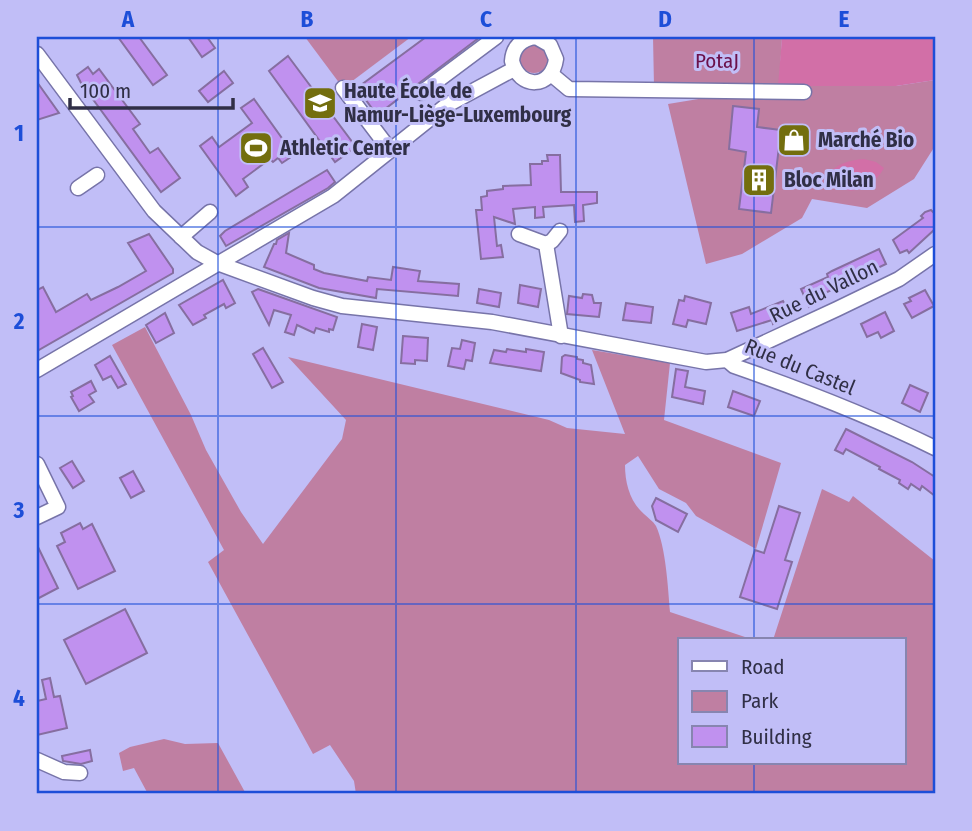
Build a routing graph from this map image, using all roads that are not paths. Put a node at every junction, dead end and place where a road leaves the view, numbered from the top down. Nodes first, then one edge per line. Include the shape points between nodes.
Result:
1 (496, 37) edge
2 (536, 37) edge
3 (37, 54) edge
4 (513, 69) junction
5 (551, 74) junction
6 (343, 88) dead end
7 (804, 92) dead end
8 (421, 93) dead end
9 (390, 149) junction
10 (117, 159) junction
11 (78, 188) dead end
12 (209, 212) dead end
13 (559, 231) dead end
14 (519, 234) dead end
15 (181, 237) junction
16 (546, 244) junction
17 (935, 254) edge
18 (217, 263) junction
19 (561, 336) junction
20 (727, 360) junction
21 (37, 370) edge
22 (935, 448) edge
23 (37, 464) edge
24 (37, 517) edge
25 (37, 760) edge
26 (80, 773) dead end

1 - 8 street
2 - 4 street via 516,47
2 - 5 street via 550,45 556,59
3 - 10 street, Rue du Castel
4 - 5 street via 526,81 544,80
4 - 9 street via 447,105
5 - 7 street via 569,89
6 - 9 street
9 - 18 street via 332,195
10 - 11 street
10 - 15 street, Rue du Castel via 154,211
12 - 15 street
13 - 16 street
14 - 16 street
15 - 18 street, Rue du Castel
16 - 19 street
17 - 20 street, Rue du Vallon via 899,279
18 - 19 street, Rue du Castel via 342,306 492,322
18 - 21 street
19 - 20 street, Rue du Castel via 706,362
20 - 22 street, Rue du Castel
23 - 24 street via 58,508
25 - 26 street via 64,772

